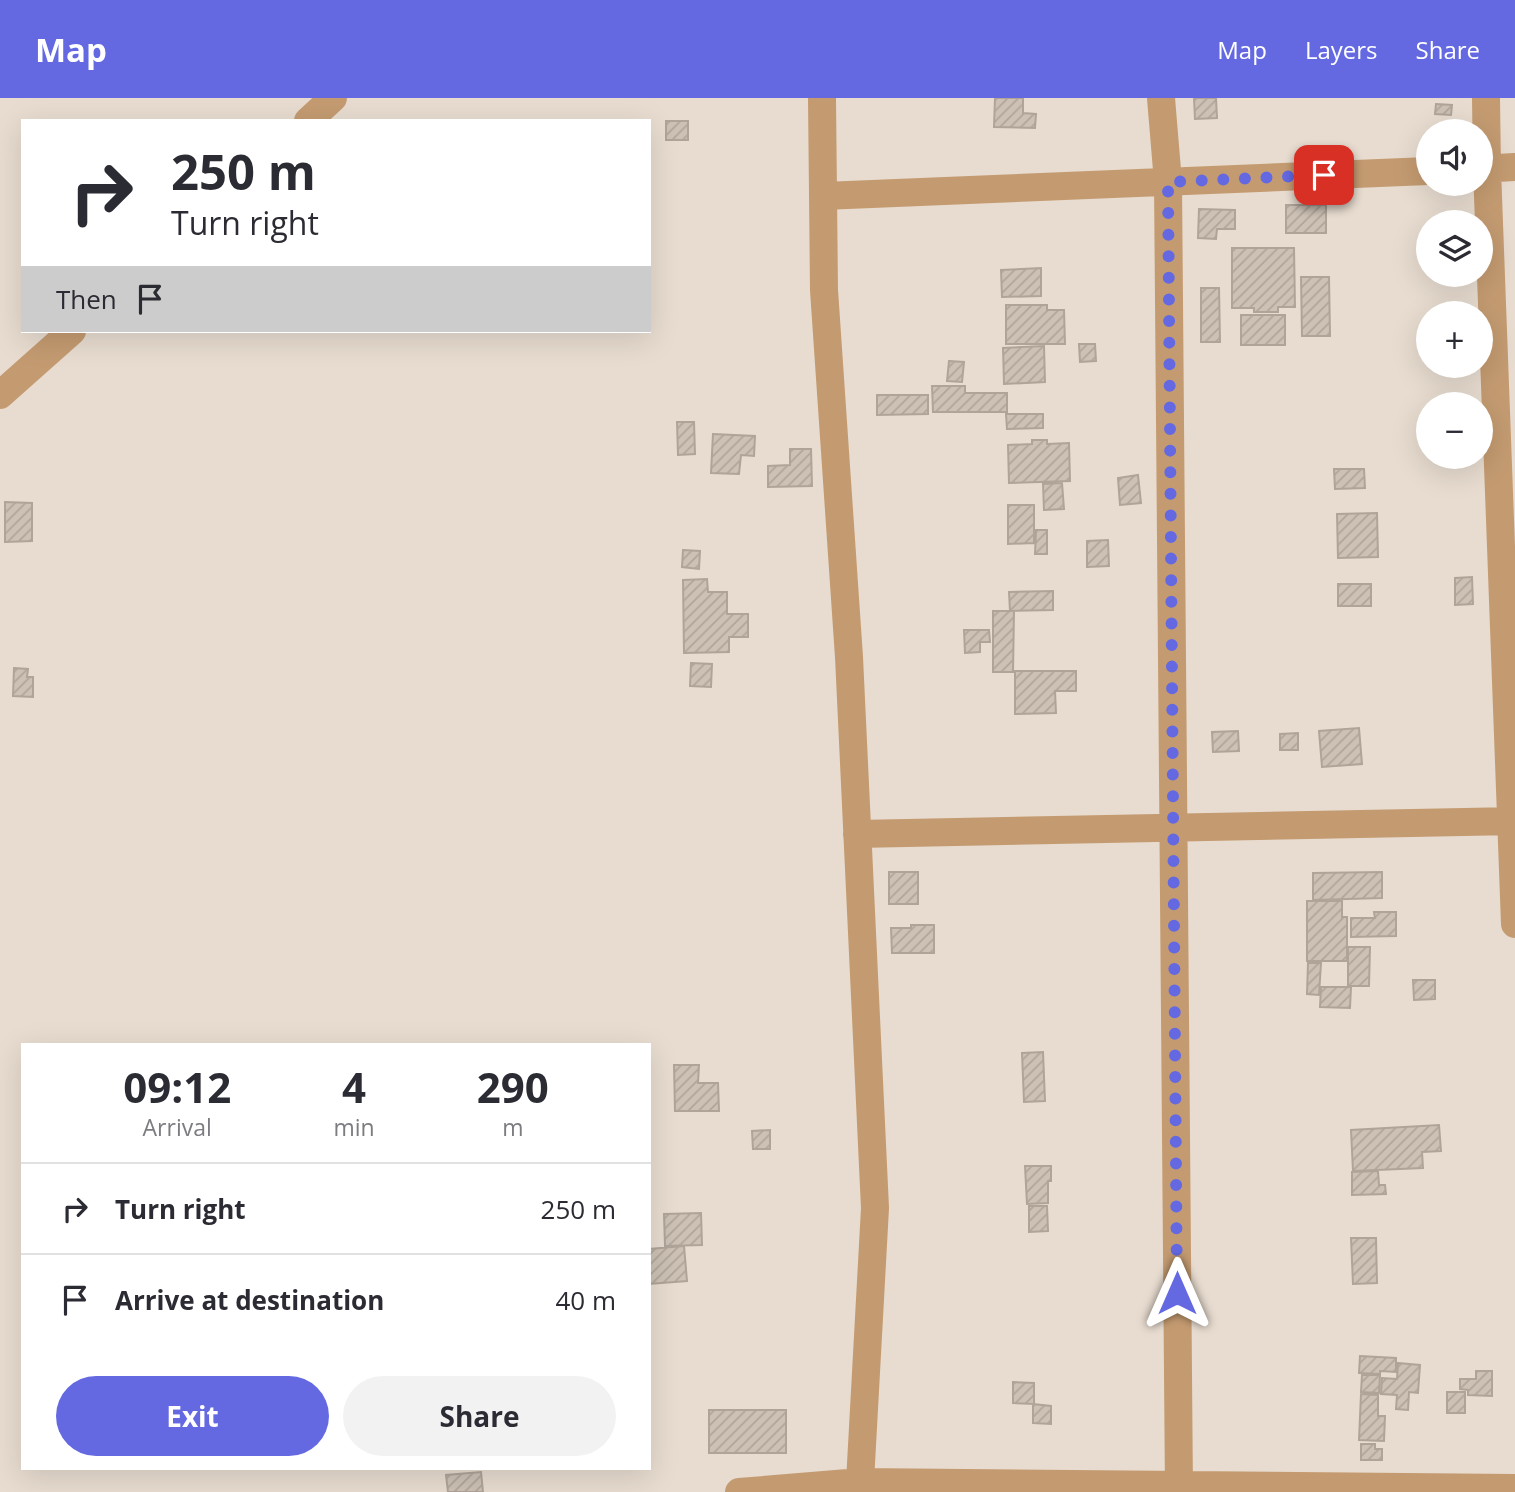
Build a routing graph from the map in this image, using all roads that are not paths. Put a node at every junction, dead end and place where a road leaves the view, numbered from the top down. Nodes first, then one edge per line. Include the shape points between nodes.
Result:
1 (333, 98) edge
2 (822, 98) edge
3 (1161, 98) edge
4 (1486, 98) edge
5 (310, 119) edge
6 (1485, 119) edge
7 (1515, 167) edge
8 (1493, 168) edge
9 (1416, 172) edge
10 (1168, 182) junction
11 (823, 196) junction
12 (1485, 196) edge
13 (70, 333) edge
14 (0, 394) edge
15 (1513, 821) edge
16 (1173, 828) junction
17 (857, 834) junction
18 (1515, 924) edge
19 (860, 1482) junction
20 (1515, 1488) edge
21 (1179, 1489) edge
22 (739, 1492) edge

1 - 5 street
2 - 11 street
3 - 10 street
4 - 6 street
7 - 8 street
9 - 10 street
10 - 11 street
10 - 16 street
11 - 17 street via 824,290
12 - 15 street
13 - 14 street
15 - 16 street
15 - 18 street
16 - 17 street
16 - 21 street
17 - 19 street via 875,1208
19 - 21 street
19 - 22 street
20 - 21 street

